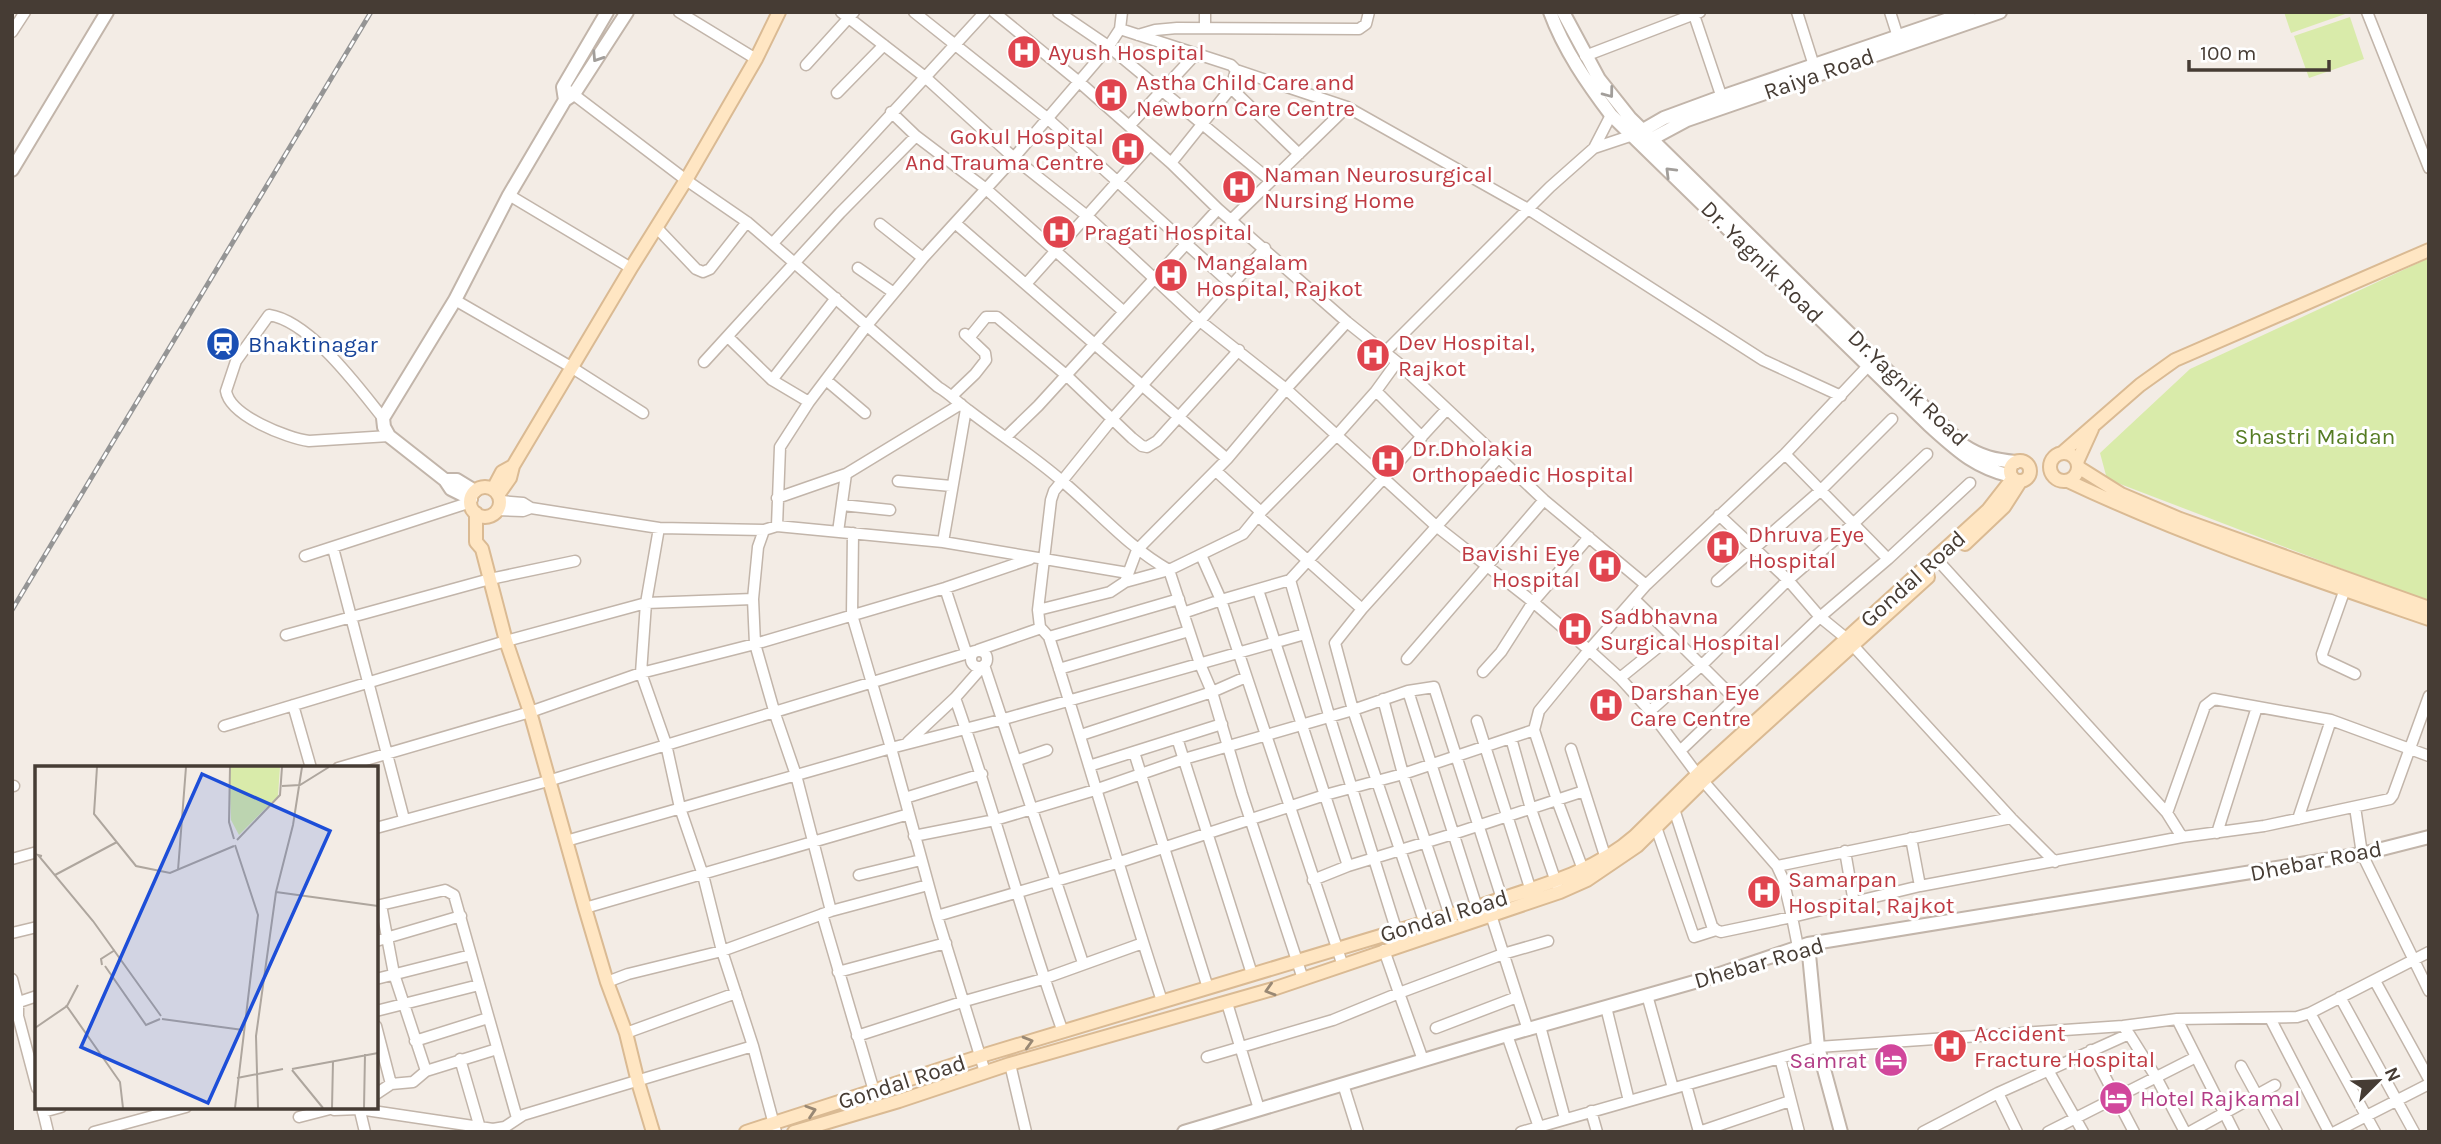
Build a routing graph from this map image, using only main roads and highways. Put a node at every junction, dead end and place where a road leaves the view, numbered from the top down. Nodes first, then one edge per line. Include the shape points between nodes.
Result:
1 (779, 12) edge
2 (2429, 250) edge
3 (2095, 422) junction
4 (2057, 457) junction
5 (2016, 462) road end
6 (2077, 464) junction
7 (2021, 476) junction
8 (2054, 477) junction
9 (2068, 481) junction
10 (497, 499) junction
11 (475, 504) junction
12 (2429, 608) edge
13 (2429, 619) edge
14 (1850, 643) junction
15 (1701, 777) junction
16 (1607, 862) junction
17 (1427, 929) junction
18 (775, 1128) edge
19 (653, 1132) edge
20 (746, 1132) edge
21 (794, 1132) edge

1 - 10 main road via 686,180 513,466 502,472
2 - 3 main road via 2175,360
3 - 4 main road
3 - 6 main road
4 - 6 main road via 2071,455
4 - 7 main road
4 - 8 main road via 2050,469
5 - 7 main road via 2023,461
6 - 9 main road
6 - 12 main road via 2121,494 2180,519
7 - 8 main road
7 - 14 main road, Gondal Road
7 - 14 main road, Gondal Road via 2004,507
8 - 9 main road
9 - 13 main road via 2133,511
10 - 11 main road via 492,515
10 - 11 main road via 483,487
11 - 19 main road via 476,542 482,549
14 - 15 main road, Gondal Road
15 - 16 main road, Gondal Road
15 - 16 main road, Gondal Road via 1637,846
16 - 17 main road, Gondal Road via 1558,887
18 -> 17 main road, Gondal Road via 981,1056 1396,931
17 -> 21 main road, Gondal Road via 1401,945 1303,979
18 - 20 main road, Gondal Road

